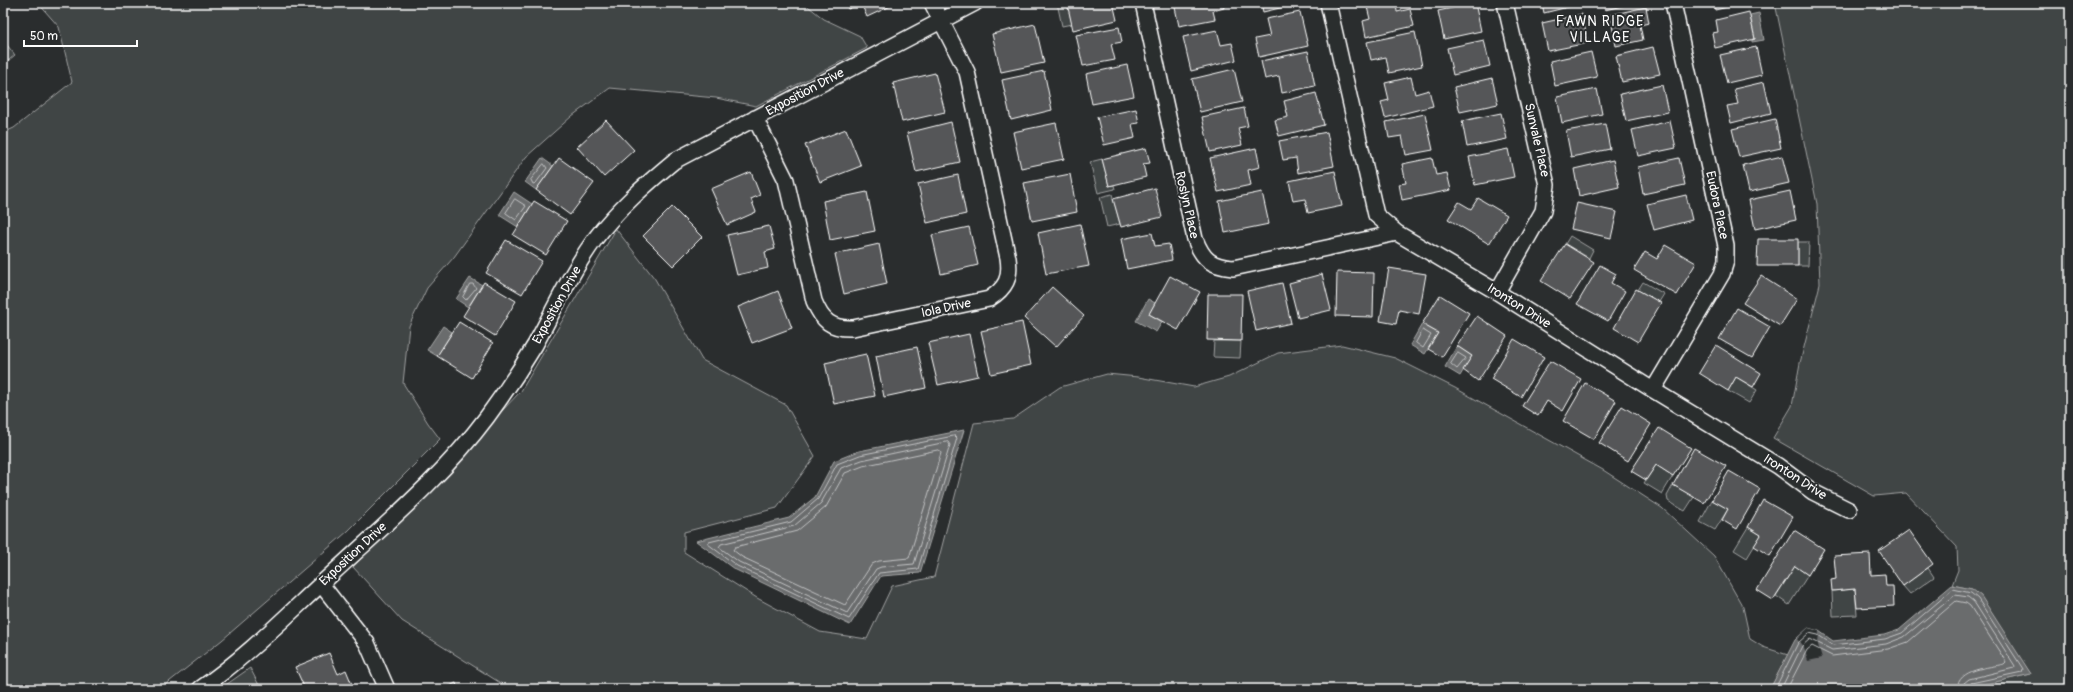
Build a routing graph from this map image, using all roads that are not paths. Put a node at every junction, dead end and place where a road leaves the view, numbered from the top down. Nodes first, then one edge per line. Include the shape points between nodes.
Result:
1 (932, 3) edge
2 (976, 3) edge
3 (1143, 3) edge
4 (1328, 3) edge
5 (1505, 3) edge
6 (1673, 3) edge
7 (941, 21) junction
8 (755, 118) junction
9 (1396, 232) junction
10 (1497, 292) junction
11 (1653, 390) junction
12 (1849, 510) dead end
13 (320, 584) junction
14 (200, 689) edge
15 (387, 689) edge

1 - 7 street, Iola Drive
2 - 7 street, Exposition Drive
3 - 9 street, Roslyn Place via 1194,239 1205,258 1233,268
4 - 9 street, Ironton Drive via 1376,215
5 - 10 street, Sunvale Place via 1547,185 1543,210
6 - 11 street, Eudora Place via 1726,246 1726,260 1722,274
7 - 8 street, Exposition Drive
7 - 8 street, Iola Drive via 967,72 1008,258 1010,271 1006,283 1000,292 989,299 853,328 841,329 829,324 820,315 814,301 786,180
8 - 13 street, Exposition Drive via 674,161 617,212 580,262 520,370 485,419 412,499
9 - 10 street, Ironton Drive
10 - 11 street, Ironton Drive
11 - 12 street, Ironton Drive via 1778,466 1813,492
13 - 14 street, Exposition Drive via 244,654
13 - 15 street via 367,643

